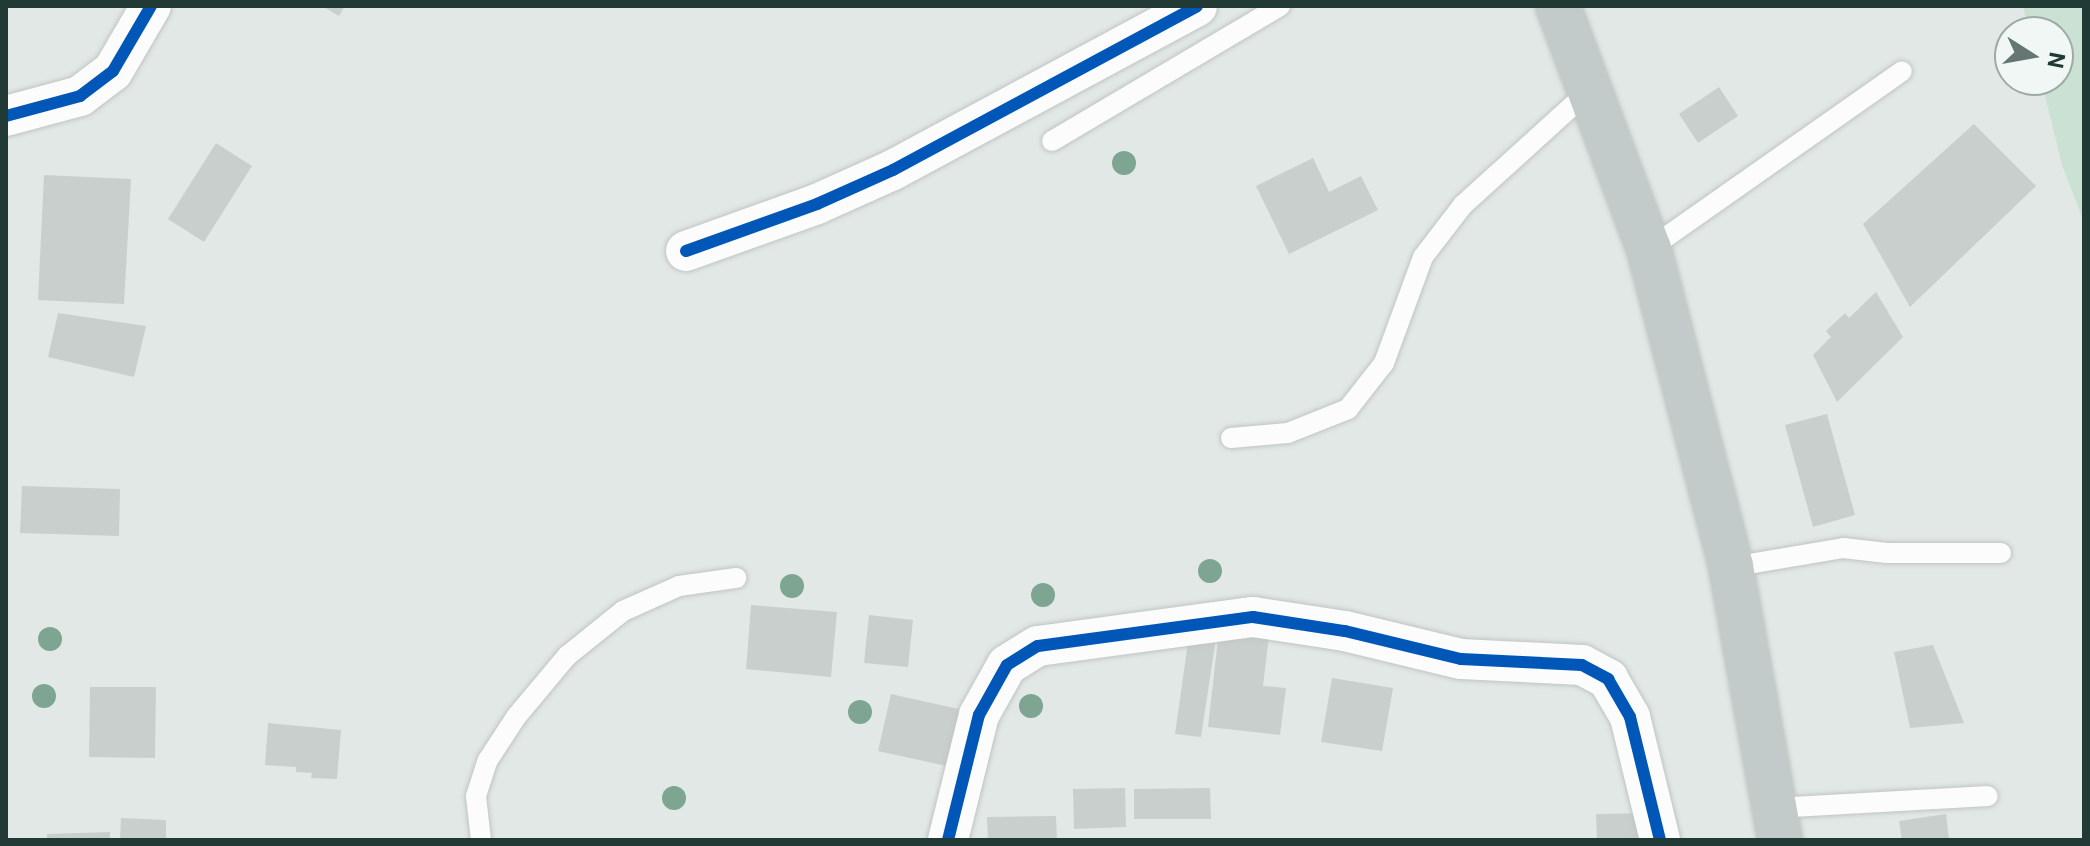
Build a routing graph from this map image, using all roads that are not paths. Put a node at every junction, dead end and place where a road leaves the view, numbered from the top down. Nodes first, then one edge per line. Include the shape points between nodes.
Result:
1 (151, 6) edge
2 (1197, 6) edge
3 (1280, 6) edge
4 (1558, 6) edge
5 (1902, 71) dead end
6 (1590, 90) junction
7 (6, 116) edge
8 (1052, 141) dead end
9 (1649, 249) junction
10 (686, 251) dead end
11 (1231, 438) dead end
12 (2001, 553) dead end
13 (1731, 567) junction
14 (736, 578) dead end
15 (1988, 796) dead end
16 (1778, 824) edge
17 (481, 840) edge
18 (948, 840) edge
19 (1660, 840) edge

1 - 7 street via 113,71 80,96
2 - 10 street via 893,170
3 - 8 lane
4 - 6 highway
5 - 9 lane
6 - 9 highway
6 - 11 lane via 1463,205 1423,257 1384,363 1348,409 1288,433
9 - 13 highway
12 - 13 lane via 1843,548
13 - 16 highway
14 - 17 lane via 679,586 623,611 567,656 488,760 476,796
15 - 16 lane
18 - 19 street via 979,715 1007,665 1038,646 1253,617 1345,631 1461,659 1582,665 1608,679 1630,717

